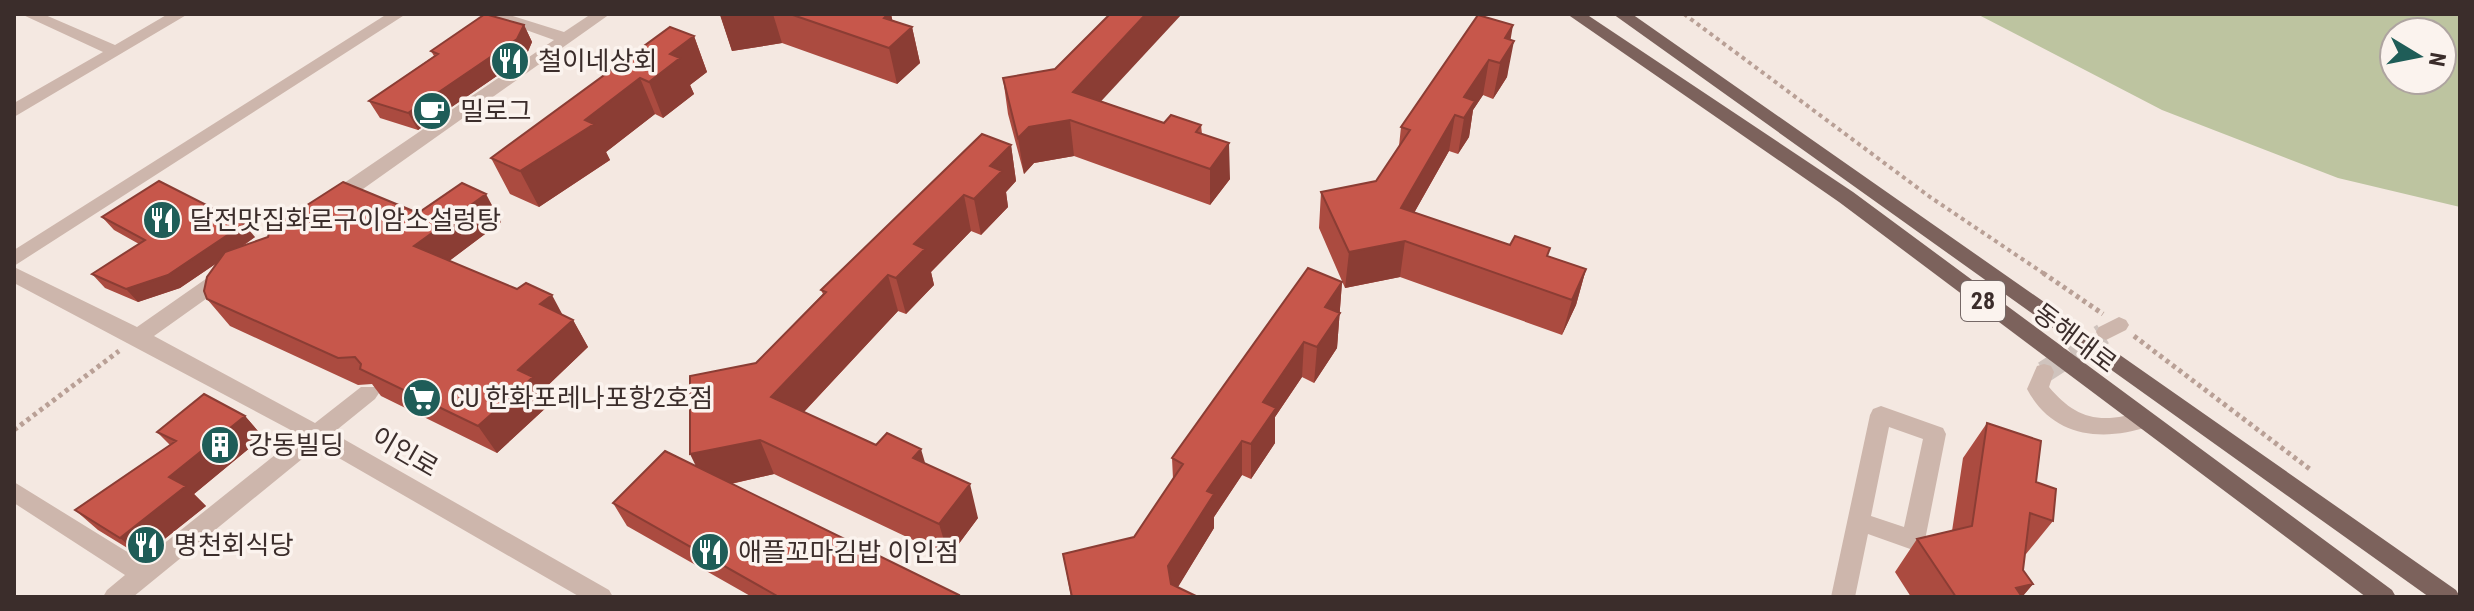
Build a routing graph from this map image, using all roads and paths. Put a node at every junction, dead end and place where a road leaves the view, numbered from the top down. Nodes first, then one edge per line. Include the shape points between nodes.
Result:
1 (29, 14) edge
2 (180, 14) edge
3 (398, 14) edge
4 (489, 14) edge
5 (602, 14) edge
6 (1575, 14) edge
7 (1621, 14) edge
8 (1684, 14) edge
9 (568, 39) junction
10 (116, 51) junction
11 (14, 111) edge
12 (320, 210) edge
13 (14, 259) edge
14 (242, 264) edge
15 (14, 274) edge
16 (131, 342) junction
17 (2044, 372) dead end
18 (368, 393) edge
19 (2142, 420) junction
20 (14, 430) edge
21 (317, 434) junction
22 (2320, 476) dead end
23 (14, 491) edge
24 (1858, 521) junction
25 (143, 574) junction
26 (115, 597) edge
27 (601, 597) edge
28 (1843, 597) edge
29 (2384, 597) edge
30 (2448, 597) edge

1 - 10 street
2 - 10 street
3 - 13 street
4 - 9 street
5 - 9 street
6 - 19 main road, 동해대로 / 28 via 1846,197
7 - 30 main road
8 - 22 path
9 - 12 street
10 - 11 street
14 - 16 street
15 - 16 street, 이인로
16 - 20 path
16 - 21 street, 이인로
17 - 19 street via 2038,389 2051,406 2082,426 2108,431
18 - 21 street
19 - 29 main road, 동해대로 / 28
21 - 25 street
21 - 27 street, 이인로
23 - 25 street
24 - 24 street via 1913,540 1935,434 1881,415
24 - 28 street
25 - 26 street

